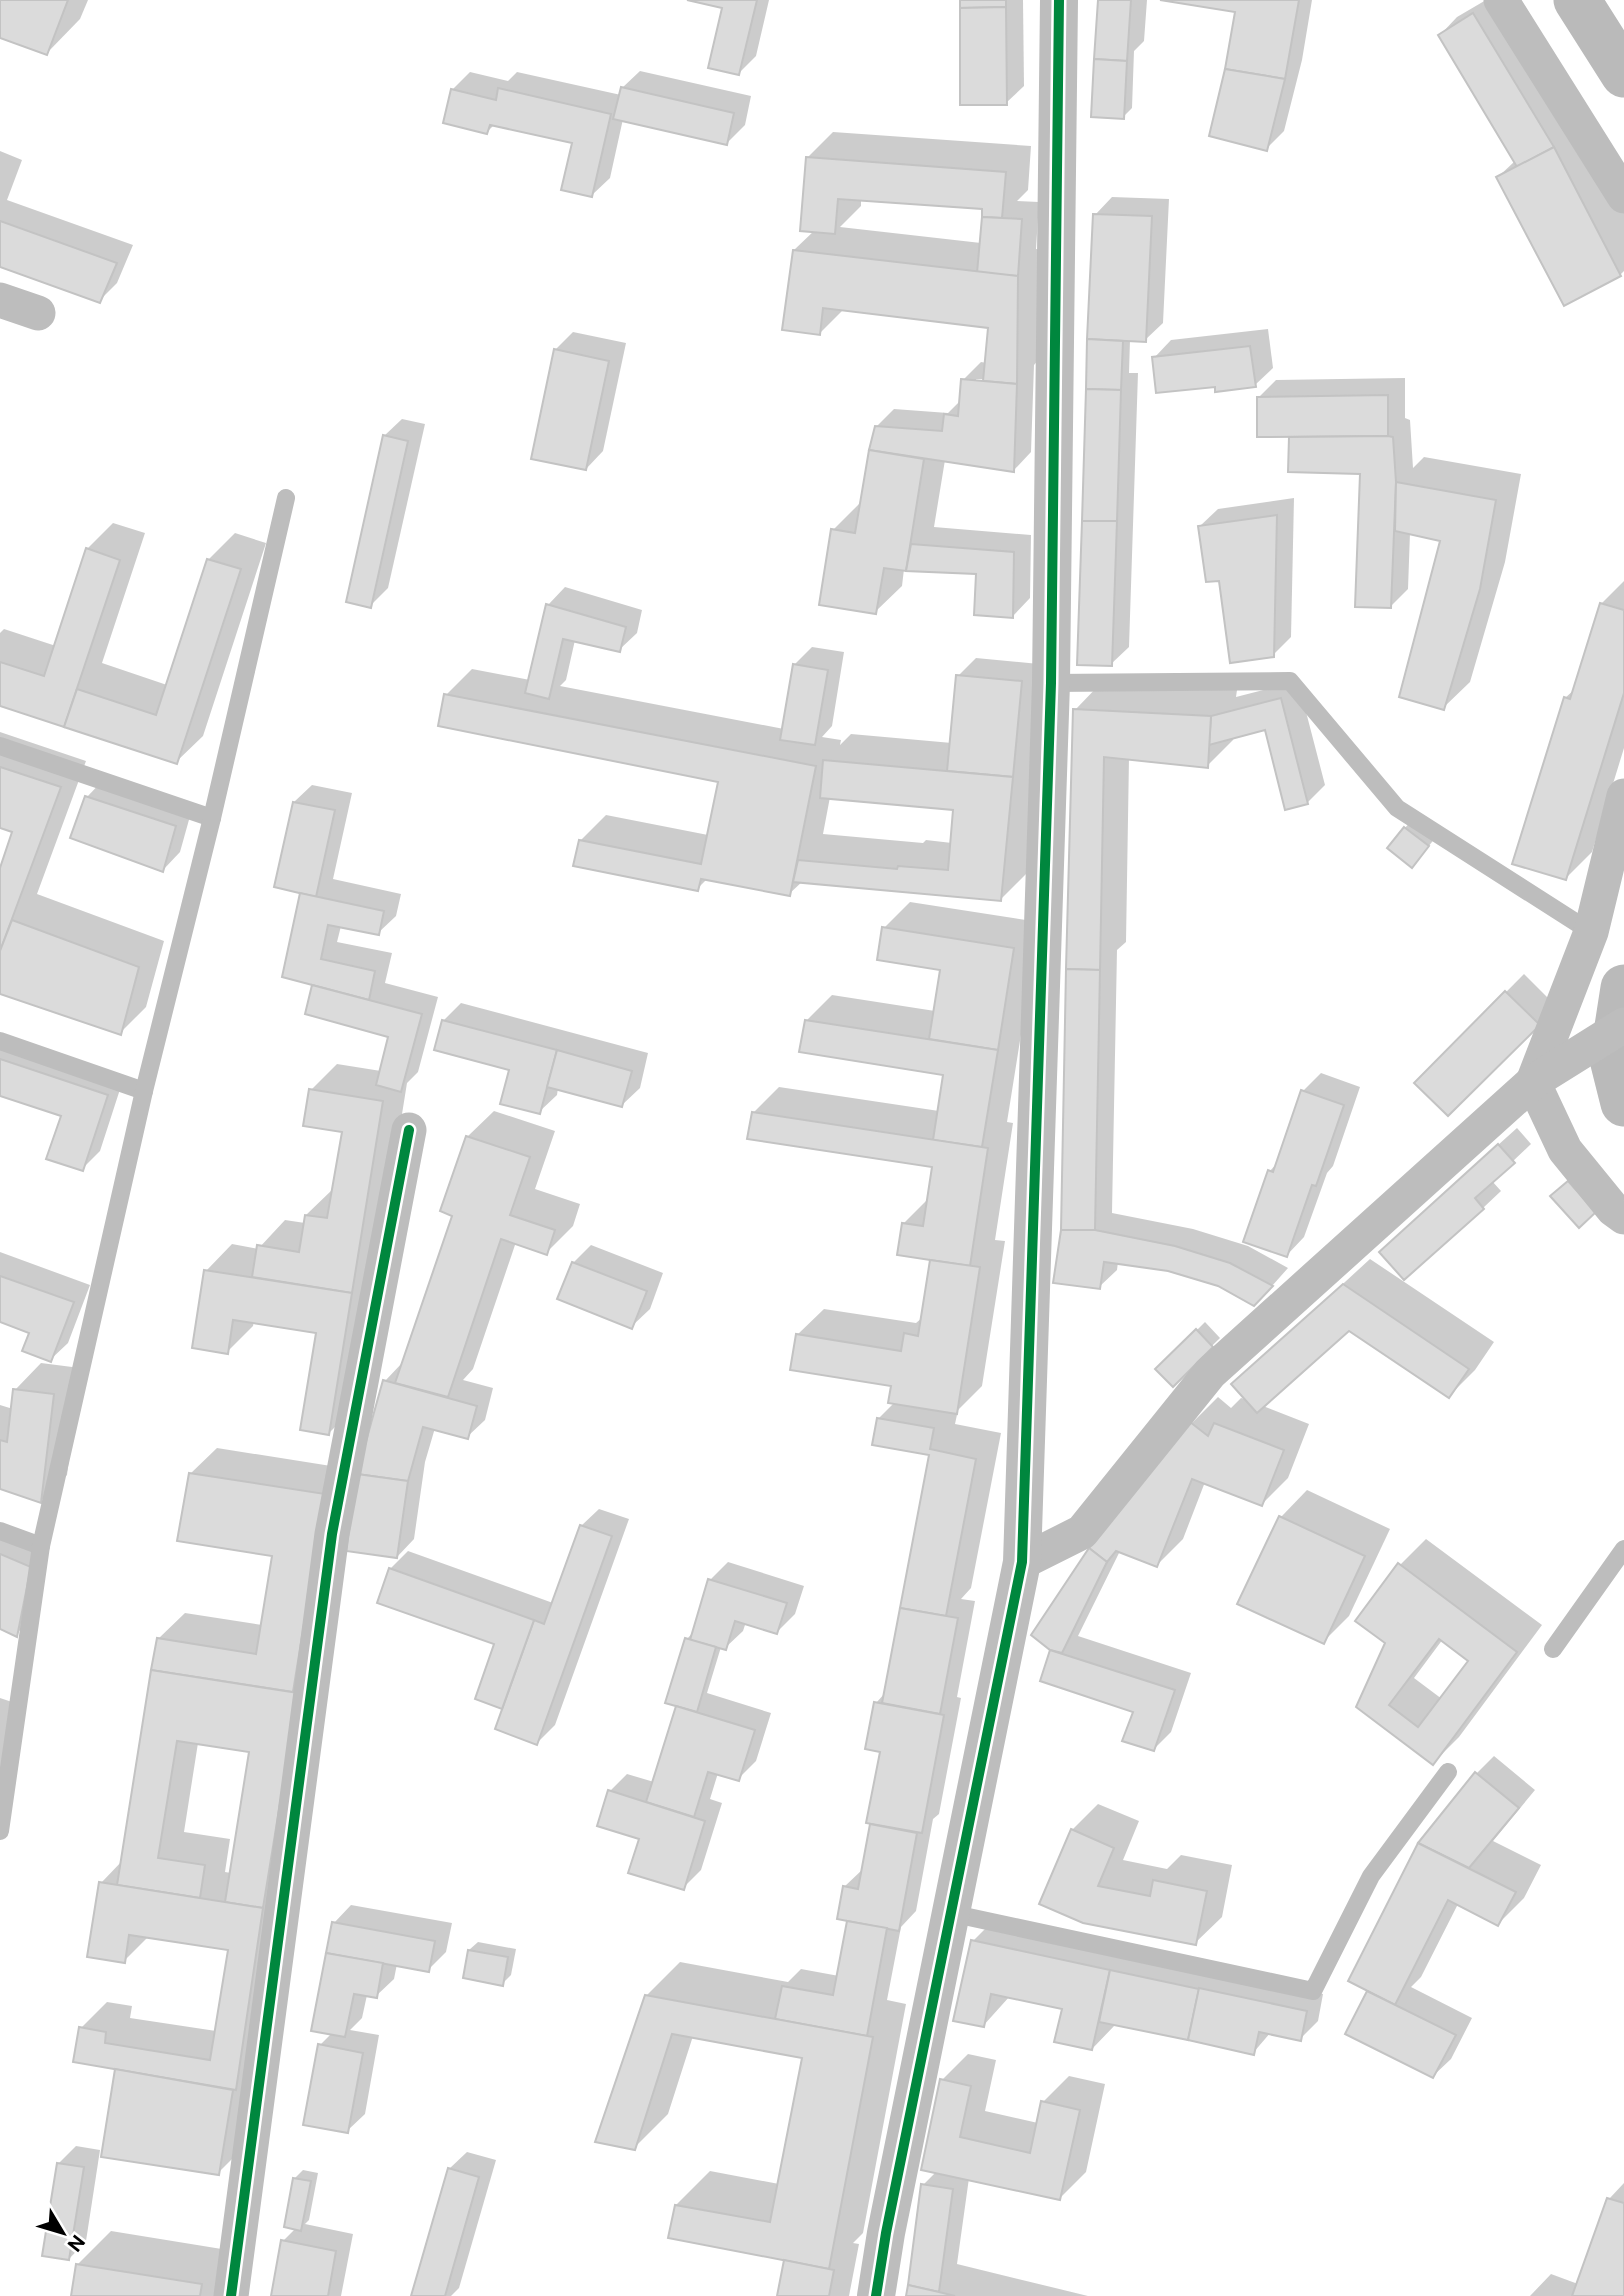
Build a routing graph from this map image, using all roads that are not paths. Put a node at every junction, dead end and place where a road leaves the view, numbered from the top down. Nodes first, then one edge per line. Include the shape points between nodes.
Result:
1 (1059, 0) edge
2 (1501, 0) edge
3 (1624, 196) edge
4 (0, 300) edge
5 (38, 313) dead end
6 (286, 498) dead end
7 (1051, 683) junction
8 (0, 746) edge
9 (1624, 796) edge
10 (212, 818) junction
11 (1591, 932) junction
12 (1624, 1026) edge
13 (0, 1041) edge
14 (1533, 1082) junction
15 (144, 1091) junction
16 (410, 1130) dead end
17 (1624, 1217) edge
18 (0, 1531) edge
19 (41, 1546) junction
20 (1624, 1549) edge
21 (1021, 1562) junction
22 (1553, 1649) dead end
23 (1448, 1772) dead end
24 (0, 1831) edge
25 (950, 1913) junction
26 (231, 2296) edge
27 (876, 2296) edge

1 - 7 street
2 - 3 street
4 - 5 street
6 - 10 lane
7 - 11 lane via 1290,681 1397,808
7 - 21 street
8 - 10 lane
9 - 11 street
10 - 15 lane
11 - 14 street
12 - 14 street
13 - 15 lane
14 - 17 street via 1564,1150
14 - 21 street via 1210,1373 1082,1532
15 - 19 lane
16 - 26 street via 332,1534
18 - 19 lane
19 - 24 lane
20 - 22 lane
21 - 25 street
23 - 25 lane via 1371,1876 1313,1991
25 - 27 street

